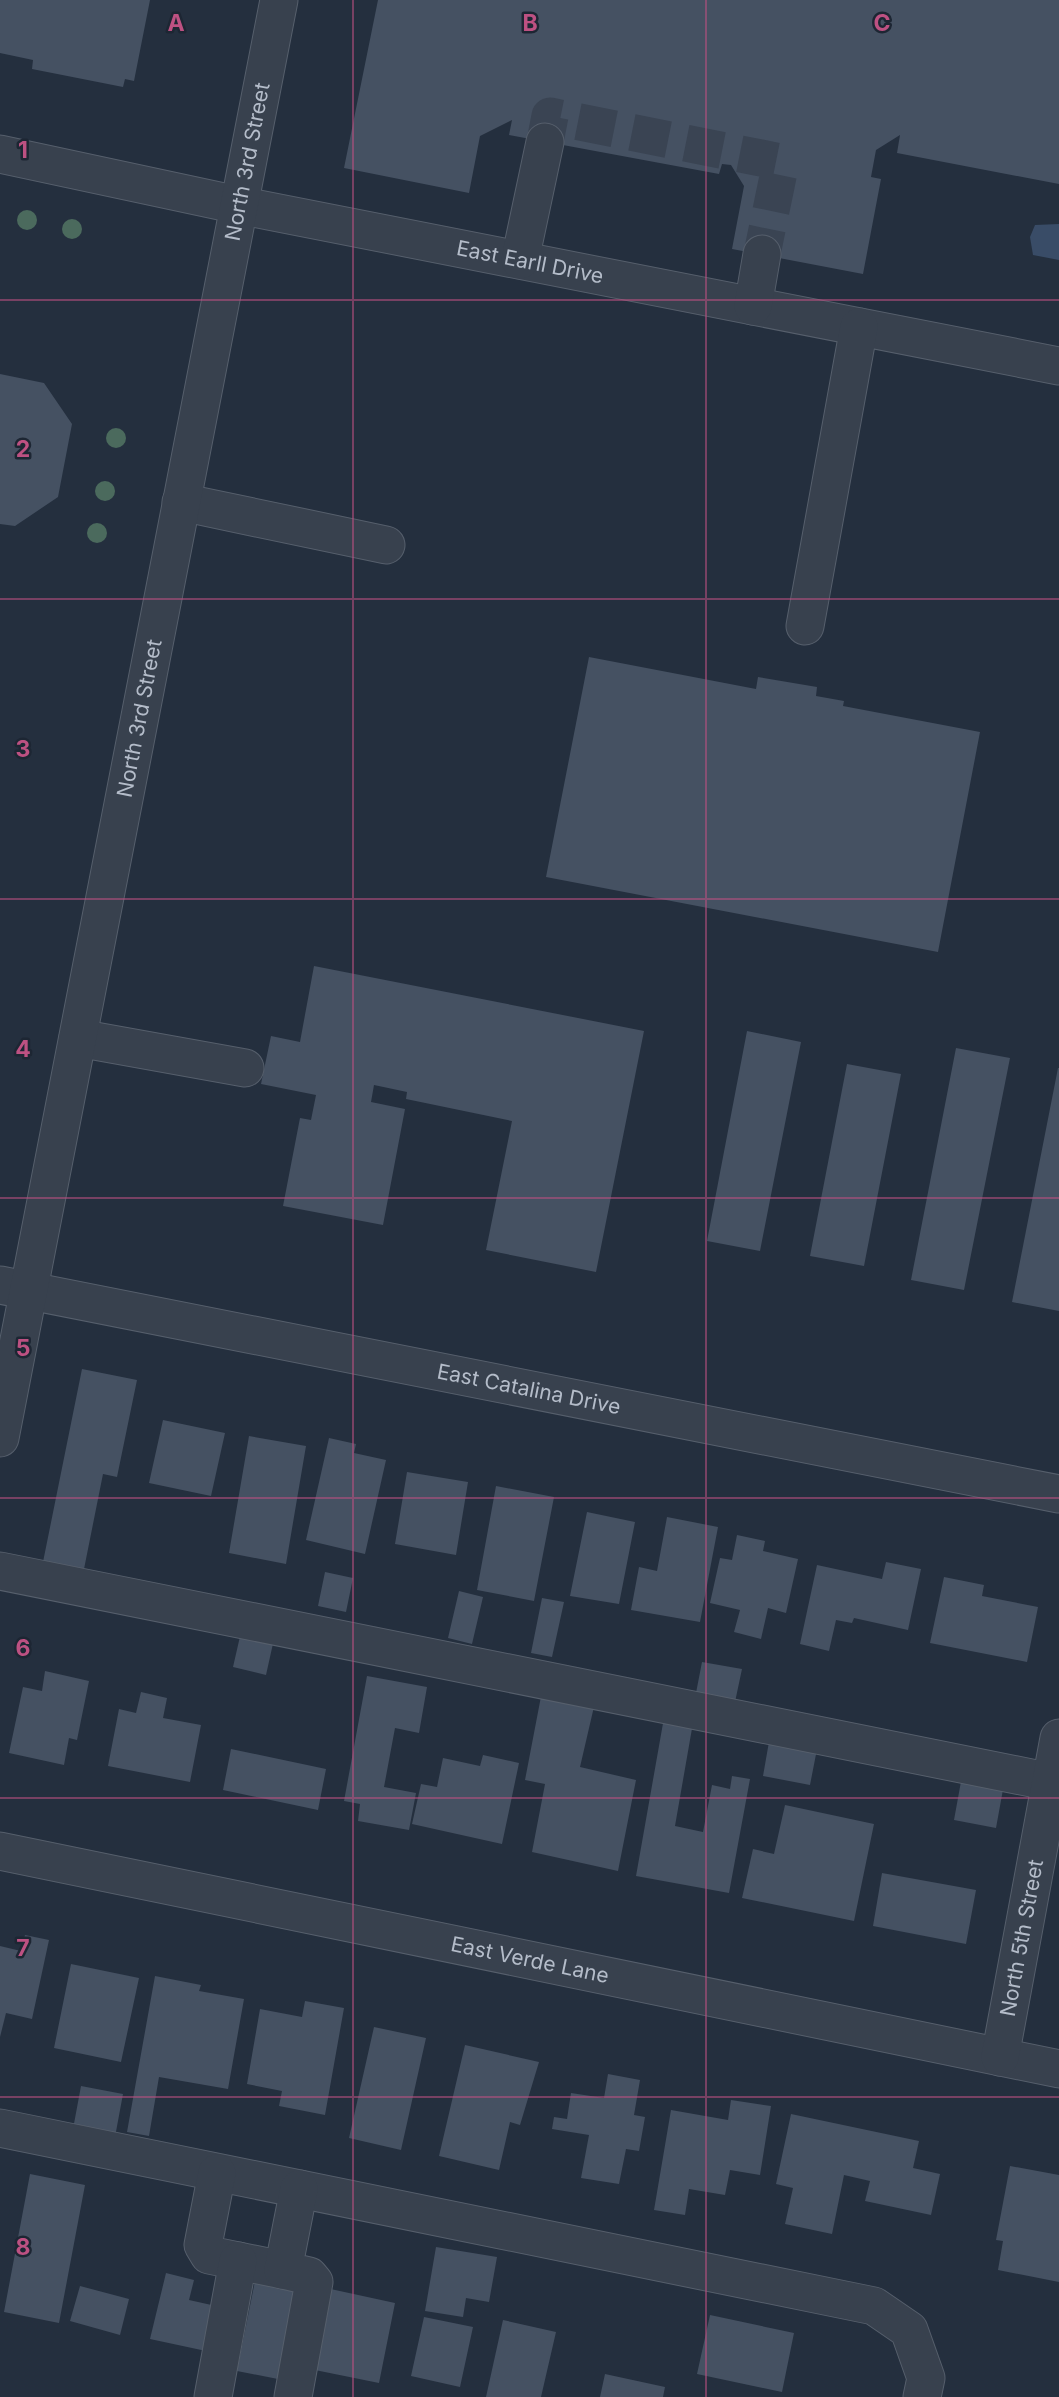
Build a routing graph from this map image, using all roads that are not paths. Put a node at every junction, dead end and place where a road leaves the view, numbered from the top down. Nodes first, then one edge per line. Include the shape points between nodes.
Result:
1 (279, 0) edge
2 (545, 142) tunnel mouth
3 (0, 154) edge
4 (238, 205) junction
5 (762, 254) tunnel mouth
6 (520, 260) junction
7 (753, 306) junction
8 (859, 327) junction
9 (1059, 366) edge
10 (181, 502) junction
11 (386, 545) dead end
12 (805, 626) dead end
13 (78, 1038) junction
14 (244, 1068) dead end
15 (15, 1288) edge
16 (0, 1438) edge
17 (1059, 1494) edge
18 (0, 1571) edge
19 (1059, 1738) edge
20 (1051, 1782) junction
21 (0, 1851) edge
22 (1000, 2057) junction
23 (1059, 2069) edge
24 (0, 2128) edge
25 (217, 2173) junction
26 (299, 2189) junction
27 (238, 2261) junction
28 (284, 2270) junction
29 (213, 2397) edge
30 (293, 2397) edge
31 (922, 2397) edge

1 - 4 street, North 3rd Street
2 - 6 street
3 - 4 street, East Earll Drive
4 - 6 street, East Earll Drive
4 - 10 street, North 3rd Street
5 - 7 street
6 - 7 street, East Earll Drive
7 - 8 street, East Earll Drive
8 - 9 street, East Earll Drive
8 - 12 street
10 - 11 street
10 - 13 street, North 3rd Street
13 - 14 street
13 - 15 street, North 3rd Street
15 - 16 street, North 3rd Street
15 - 17 street, East Catalina Drive
18 - 20 street
19 - 20 street, North 5th Street
20 - 22 street, North 5th Street
21 - 22 street, East Verde Lane
22 - 23 street, East Verde Lane
24 - 25 street
25 - 26 street
25 - 27 street via 203,2245 209,2255
26 - 28 street
26 - 31 street via 874,2306 909,2330 926,2378
27 - 28 street
27 - 29 street
28 - 30 street via 309,2276 314,2282

